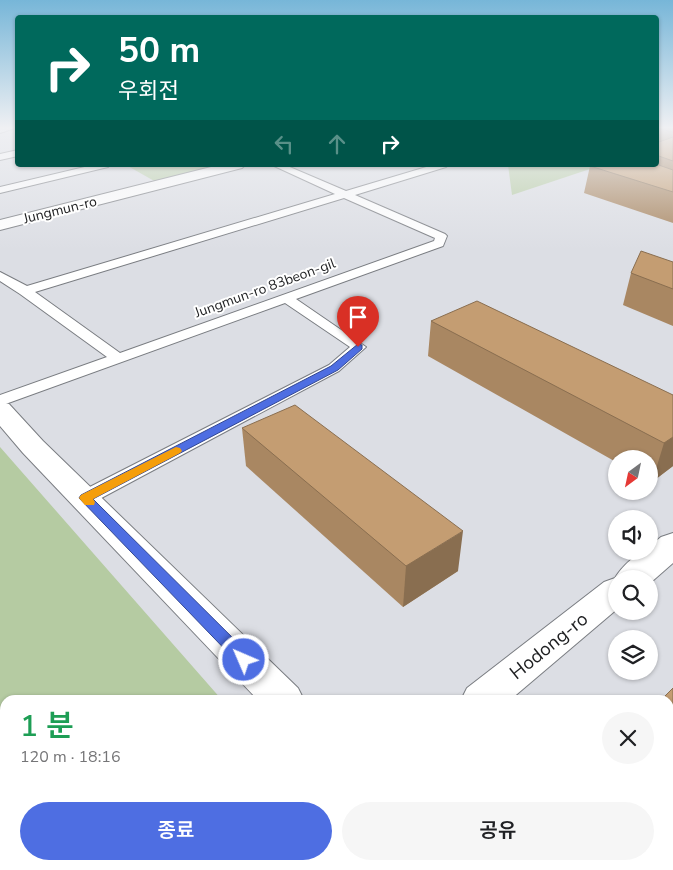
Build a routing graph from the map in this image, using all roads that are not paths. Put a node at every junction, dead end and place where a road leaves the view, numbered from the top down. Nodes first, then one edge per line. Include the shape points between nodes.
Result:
1 (90, 169) edge
2 (223, 169) edge
3 (286, 169) edge
4 (432, 169) edge
5 (0, 190) edge
6 (349, 195) junction
7 (0, 225) edge
8 (0, 276) edge
9 (25, 291) junction
10 (286, 298) junction
11 (118, 358) junction
12 (0, 400) edge
13 (0, 410) edge
14 (85, 498) junction
15 (673, 546) edge
16 (643, 570) edge
17 (608, 597) edge
18 (279, 695) edge
19 (487, 695) edge

1 - 5 lane
2 - 7 main road, Jungmun-ro
3 - 6 lane, Jungmun-ro 83beon-gil
4 - 6 lane
6 - 9 lane
6 - 10 lane, Jungmun-ro 83beon-gil via 441,236 438,242
8 - 9 lane
9 - 11 lane
10 - 11 lane, Jungmun-ro 83beon-gil
10 - 14 lane via 358,347 334,368
11 - 12 lane, Jungmun-ro 83beon-gil
13 - 14 main road
14 - 18 main road
15 - 16 main road
17 - 19 main road, Hodong-ro

